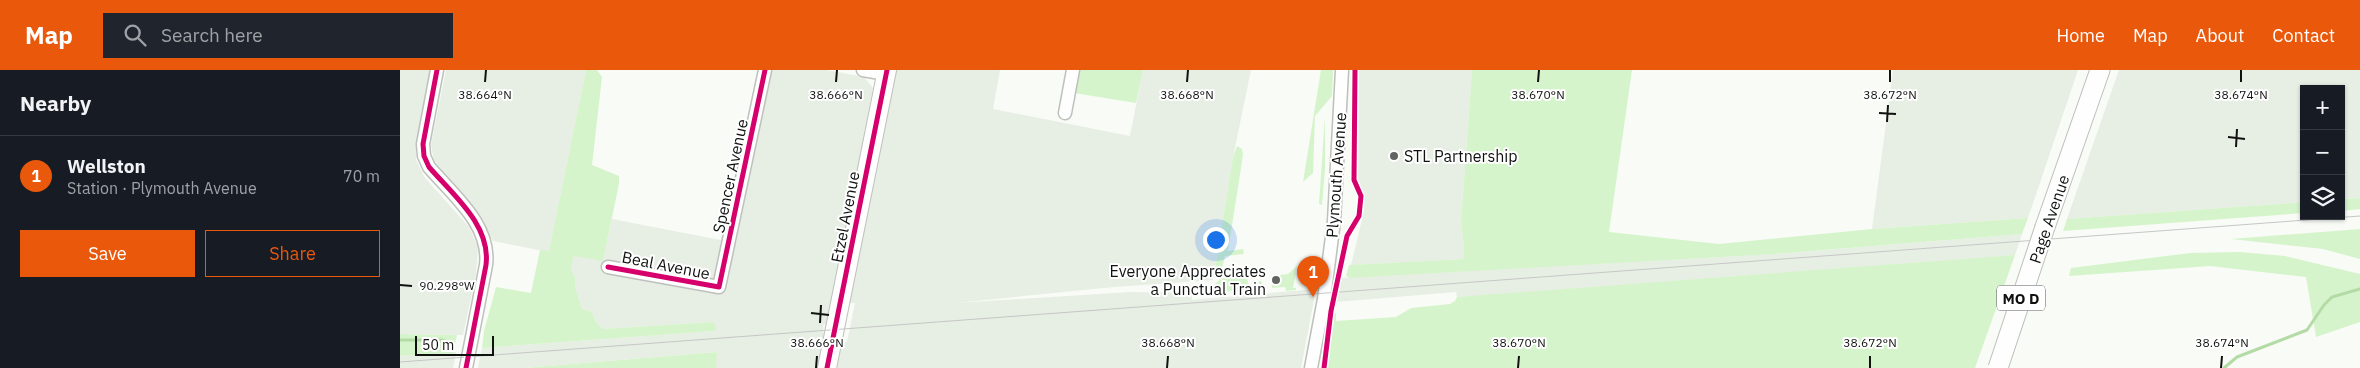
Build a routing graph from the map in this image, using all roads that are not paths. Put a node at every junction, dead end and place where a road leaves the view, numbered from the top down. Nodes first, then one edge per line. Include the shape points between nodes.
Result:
1 (437, 70) edge
2 (765, 70) edge
3 (864, 70) edge
4 (1073, 70) edge
5 (1342, 70) edge
6 (2100, 70) edge
7 (887, 72) edge
8 (1065, 113) dead end
9 (608, 267) dead end
10 (719, 288) joint
11 (466, 368) edge
12 (827, 368) edge
13 (1311, 368) edge
14 (1998, 368) edge

1 - 11 street via 423,144 424,156 429,167 479,227 486,244 486,265
2 - 10 street, Spencer Avenue
3 - 7 street
4 - 8 street
5 - 13 street, Plymouth Avenue via 1334,221
6 - 14 main road, Page Avenue / MO D, bridge
7 - 12 street, Etzel Avenue
9 - 10 street, Beal Avenue

